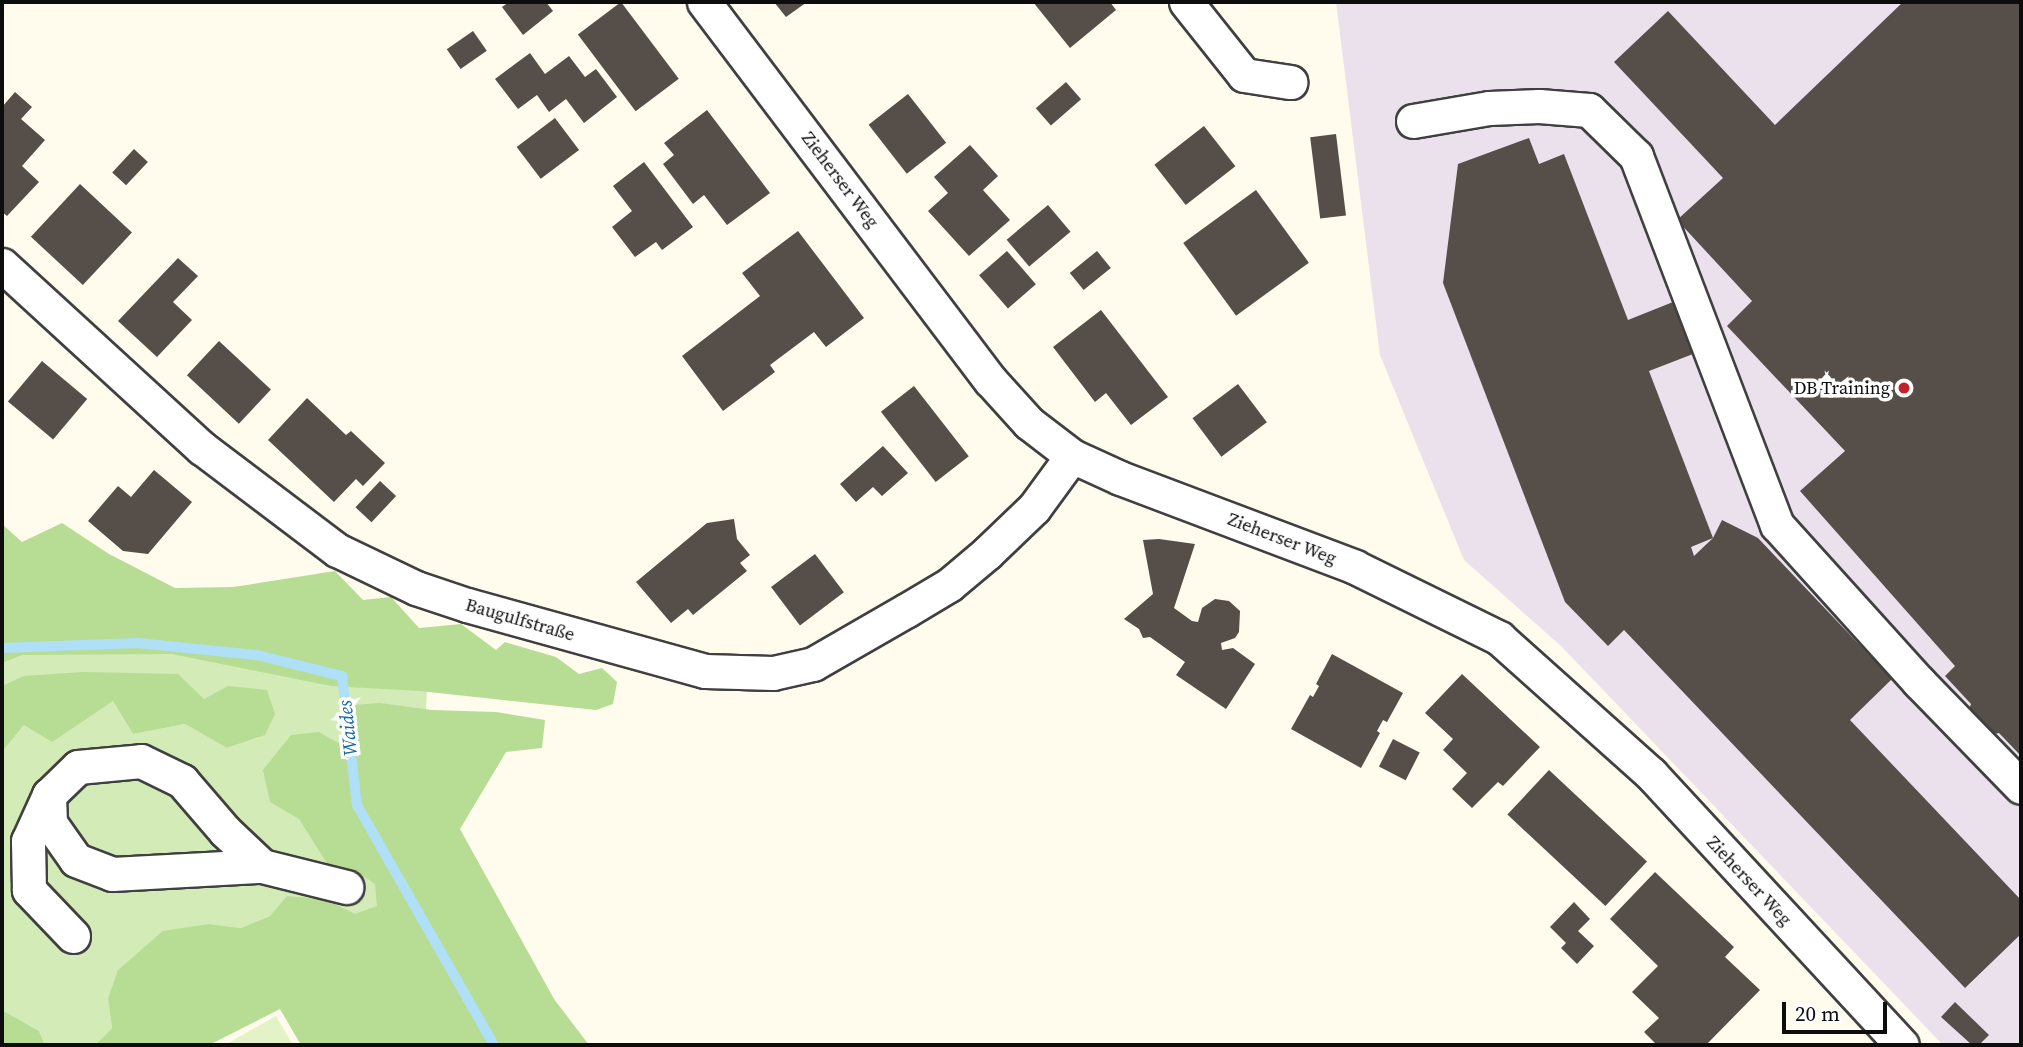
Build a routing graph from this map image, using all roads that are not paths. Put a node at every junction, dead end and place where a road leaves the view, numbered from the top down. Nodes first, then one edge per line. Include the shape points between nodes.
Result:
1 (704, 2) edge
2 (1186, 2) edge
3 (1290, 82) dead end
4 (1413, 121) dead end
5 (2, 265) edge
6 (1072, 456) junction
7 (2021, 787) edge
8 (49, 795) junction
9 (262, 866) junction
10 (346, 887) dead end
11 (73, 936) dead end
12 (1902, 1045) edge

1 - 6 street, Zieherser Weg via 990,380 1029,424
2 - 3 street via 1244,75
4 - 7 street via 1489,108 1589,110 1636,156 1777,524
5 - 6 street, Baugulfstraße via 234,475 337,550 416,588 705,671 773,673 813,664 908,610 949,585 987,553 1034,508
6 - 12 street, Zieherser Weg via 1355,567 1499,638 1651,774
8 - 9 street via 50,823 76,860 112,874
8 - 9 street via 78,767 141,761 182,781
8 - 11 street via 28,841 29,890
9 - 10 street

